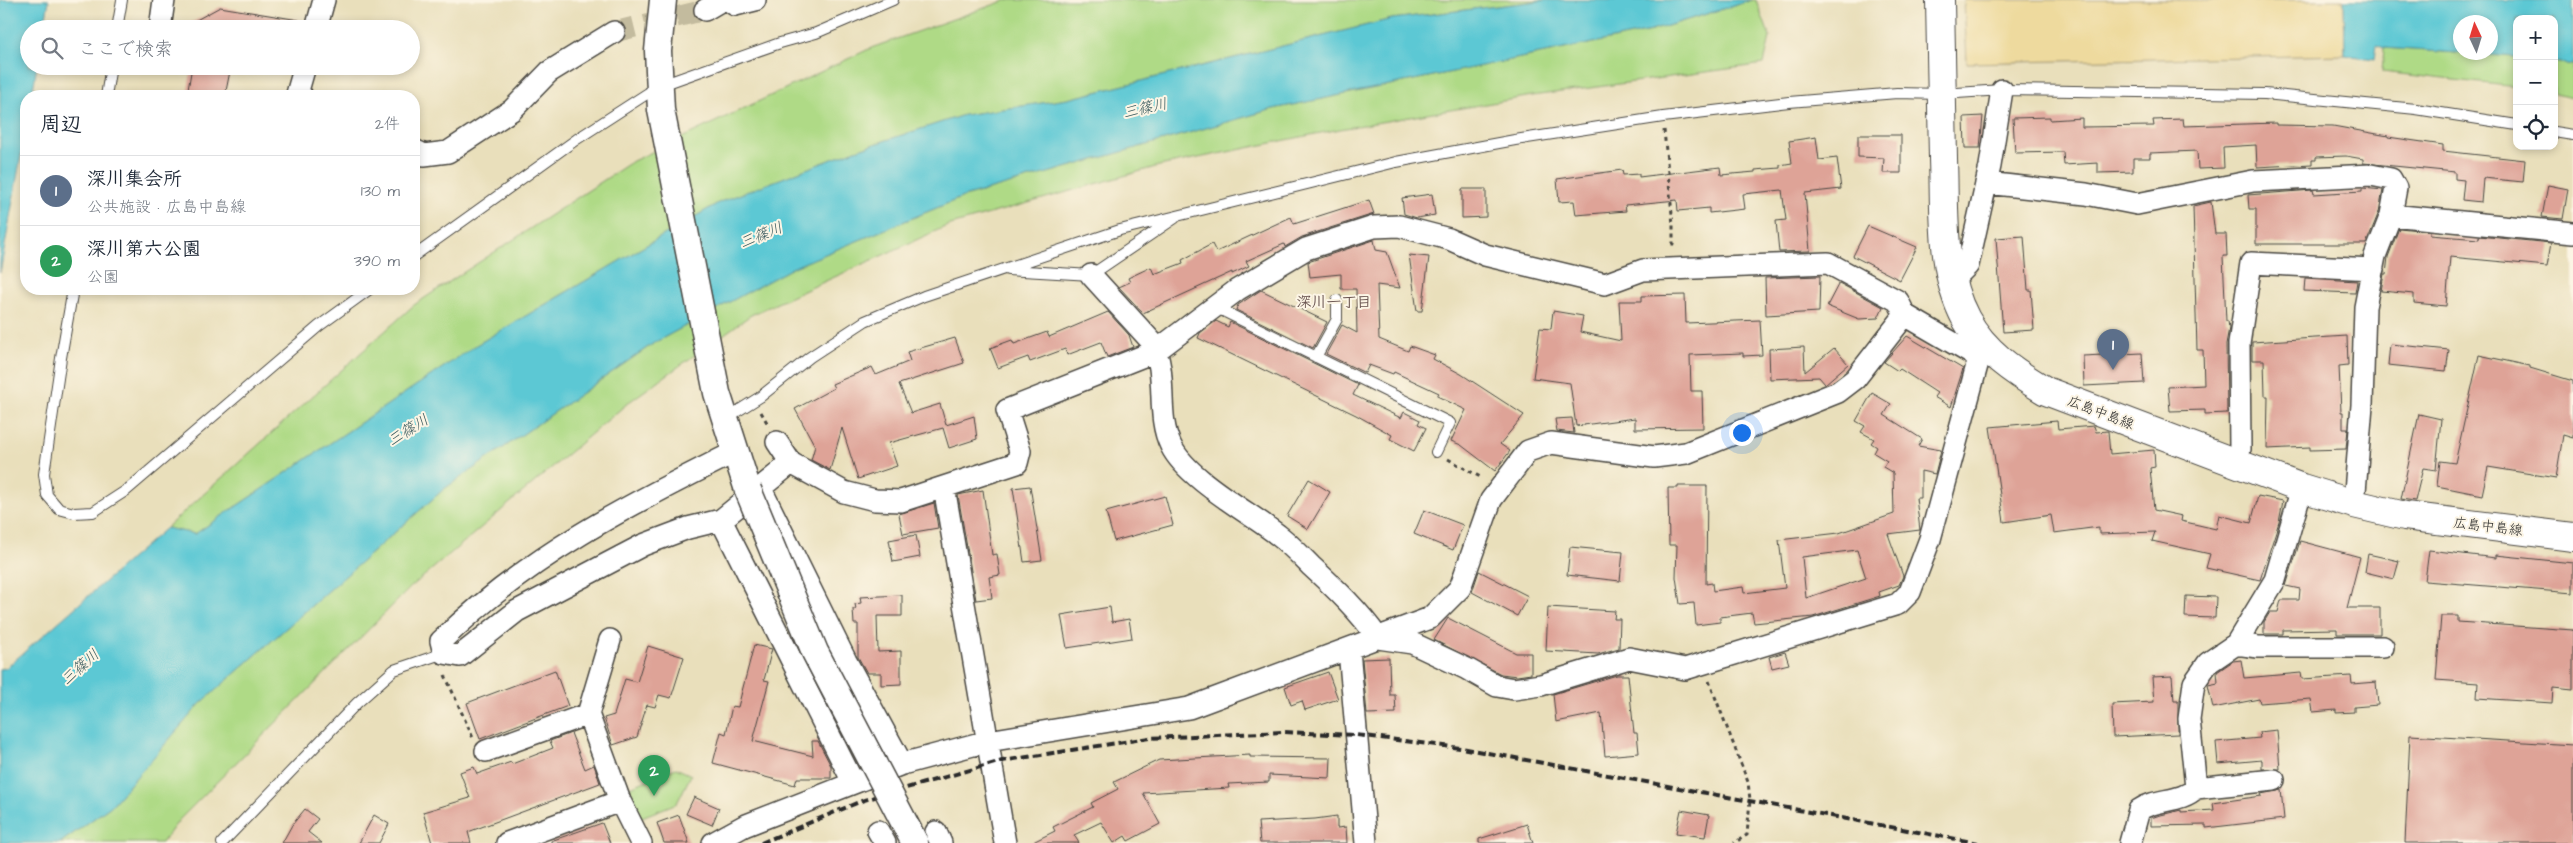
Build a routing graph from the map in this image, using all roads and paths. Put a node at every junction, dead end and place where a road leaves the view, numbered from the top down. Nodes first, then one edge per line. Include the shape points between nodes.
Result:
1 (122, 0) edge
2 (164, 0) edge
3 (324, 0) edge
4 (663, 0) edge
5 (728, 0) edge
6 (755, 0) edge
7 (893, 0) edge
8 (1940, 0) edge
9 (119, 20) edge
10 (161, 20) edge
11 (318, 20) edge
12 (614, 32) tunnel mouth
13 (110, 75) edge
14 (302, 75) edge
15 (1942, 87) junction
16 (107, 90) edge
17 (298, 90) edge
18 (2002, 90) junction
19 (660, 98) junction
20 (1664, 123) dead end
21 (2513, 124) edge
22 (2558, 133) edge
23 (2573, 135) edge
24 (420, 154) edge
25 (1986, 183) junction
26 (1178, 215) junction
27 (2391, 215) junction
28 (2573, 233) edge
29 (420, 252) edge
30 (2373, 268) junction
31 (1672, 269) junction
32 (1004, 270) junction
33 (1091, 275) junction
34 (1952, 281) junction
35 (72, 295) edge
36 (362, 295) edge
37 (1337, 300) dead end
38 (1215, 307) junction
39 (1905, 315) junction
40 (1156, 351) junction
41 (1984, 354) junction
42 (1316, 357) junction
43 (724, 420) junction
44 (777, 442) dead end
45 (735, 452) junction
46 (1436, 452) joint
47 (2235, 462) junction
48 (791, 463) junction
49 (944, 488) junction
50 (1500, 488) junction
51 (2302, 488) junction
52 (754, 490) junction
53 (2354, 504) junction
54 (721, 520) junction
55 (2573, 537) edge
56 (1378, 638) junction
57 (610, 640) dead end
58 (2236, 644) junction
59 (2383, 647) dead end
60 (1349, 650) junction
61 (444, 653) junction
62 (1703, 664) junction
63 (445, 675) dead end
64 (588, 714) junction
65 (466, 724) dead end
66 (988, 741) junction
67 (486, 751) dead end
68 (902, 764) junction
69 (2274, 780) dead end
70 (853, 782) junction
71 (2196, 788) junction
72 (620, 801) junction
73 (931, 839) edge
74 (222, 843) edge
75 (507, 843) edge
76 (641, 843) edge
77 (712, 843) edge
78 (1005, 843) edge
79 (1366, 843) edge
80 (1734, 843) edge
81 (2130, 843) edge

1 - 9 lane
2 - 10 street
3 - 11 street
4 - 19 street via 658,51
5 - 6 street via 736,5
7 - 19 lane via 816,33 780,43
8 - 15 main road, 広島中島線
12 - 24 street via 549,72 512,110 448,152 424,156
13 - 16 lane
14 - 17 street
15 - 18 lane
15 - 26 lane via 1663,117 1515,140 1396,162
15 - 34 main road, 広島中島線 via 1946,238
18 - 21 lane via 2264,94 2416,109
18 - 25 street
19 - 29 lane via 577,139
19 - 43 street
20 - 31 path via 1673,225
22 - 23 lane
25 - 27 street via 2086,194 2137,204 2253,180 2371,175 2391,179 2396,188
25 - 34 street via 1968,265
26 - 32 lane via 1120,230
26 - 33 lane
27 - 28 street
27 - 30 street
30 - 47 street via 2251,263 2239,344 2240,449
30 - 53 street via 2365,307
31 - 38 street via 1643,270 1605,284 1486,255 1424,232 1399,226 1374,227 1306,249 1237,290
31 - 39 street via 1828,264 1898,301
32 - 33 lane
32 - 43 lane via 924,296 865,321
33 - 40 street via 1152,342
34 - 41 main road, 広島中島線 via 1965,318
35 - 36 lane via 44,474 47,495 59,508 74,513 93,512 127,490 320,326
37 - 42 lane via 1337,319
38 - 40 street
38 - 42 lane
39 - 41 street
39 - 50 street via 1855,379 1838,392 1686,453 1654,457 1551,443 1528,451
40 - 49 street via 1007,410 1020,451 1017,463
40 - 56 street via 1162,372 1163,412 1171,446 1186,466 1280,536 1360,613
41 - 47 main road, 広島中島線 via 2046,391
41 - 62 street via 1930,539 1910,592 1898,604
42 - 46 lane via 1450,423
43 - 45 street
44 - 48 street
45 - 52 street
45 - 61 street via 602,520 521,573 476,607 441,641
46 - 50 path
47 - 51 main road, 広島中島線
48 - 49 street via 844,492 875,500 901,501
48 - 52 street
49 - 66 street
50 - 56 street via 1491,500 1460,588 1430,618
51 - 53 main road, 広島中島線
51 - 58 street via 2274,580
52 - 54 street
52 - 68 street
52 - 73 street, bridge via 815,652
53 - 55 main road, 広島中島線 via 2405,516
54 - 61 street via 642,545 517,611 460,656
54 - 70 street
56 - 60 street
56 - 62 street via 1412,643 1497,686 1514,689 1541,685 1629,658 1685,669
57 - 64 street
58 - 59 street via 2258,647
58 - 71 street via 2208,663 2194,683 2189,719
60 - 66 street via 1189,708
60 - 79 street
61 - 74 lane via 394,670 357,703
62 - 80 path via 1748,782 1747,835
63 - 65 path
64 - 67 street
64 - 72 street
66 - 68 street
66 - 78 street
68 - 70 street
69 - 71 street
70 - 77 street via 744,826
71 - 81 street via 2189,796 2148,804 2139,810
72 - 75 street
72 - 76 street

